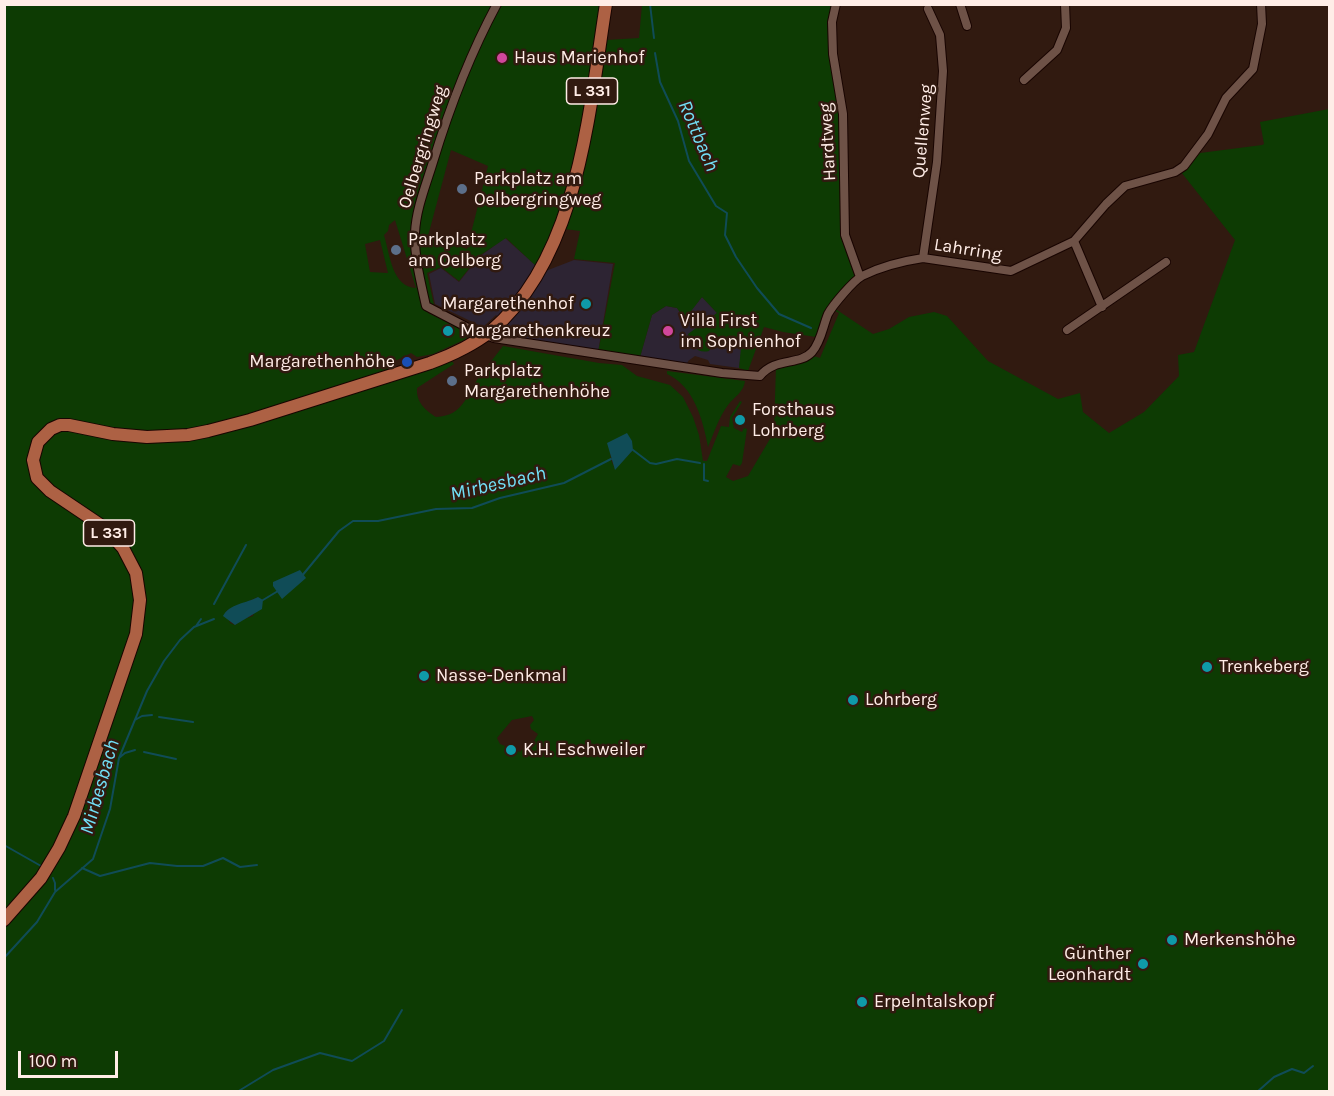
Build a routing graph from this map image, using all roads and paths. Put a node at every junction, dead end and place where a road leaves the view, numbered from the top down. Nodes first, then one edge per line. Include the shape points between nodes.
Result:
1 (496, 4) edge
2 (606, 4) edge
3 (836, 4) edge
4 (960, 4) edge
5 (1065, 4) edge
6 (1261, 4) edge
7 (928, 9) dead end
8 (967, 26) dead end
9 (1024, 80) dead end
10 (1074, 241) junction
11 (923, 258) junction
12 (1166, 262) dead end
13 (860, 277) junction
14 (1102, 306) junction
15 (1067, 330) dead end
16 (485, 335) junction
17 (4, 920) edge

1 - 16 street, Oelbergringweg via 460,78 421,201 415,236 426,306
2 - 16 main road, L 331 via 581,153 562,220 550,250 524,294
3 - 13 street, Hardtweg via 833,54 843,114 845,235
4 - 8 street
5 - 9 street via 1066,28 1057,50
6 - 10 street, Lahrring via 1262,24 1253,69 1226,98 1192,158 1175,172 1125,186
7 - 11 street, Quellenweg via 940,35 943,71 937,162
10 - 11 street, Lahrring via 1011,272
10 - 14 street
11 - 13 street, Lahrring
12 - 14 street
13 - 16 street, Lahrring via 830,311 813,351 766,368 760,376 639,361
14 - 15 street
16 - 17 main road, L 331 via 430,363 250,420 188,435 129,436 69,425 51,429 38,442 33,460 37,478 115,538 132,562 141,600 129,655 74,816 50,863

